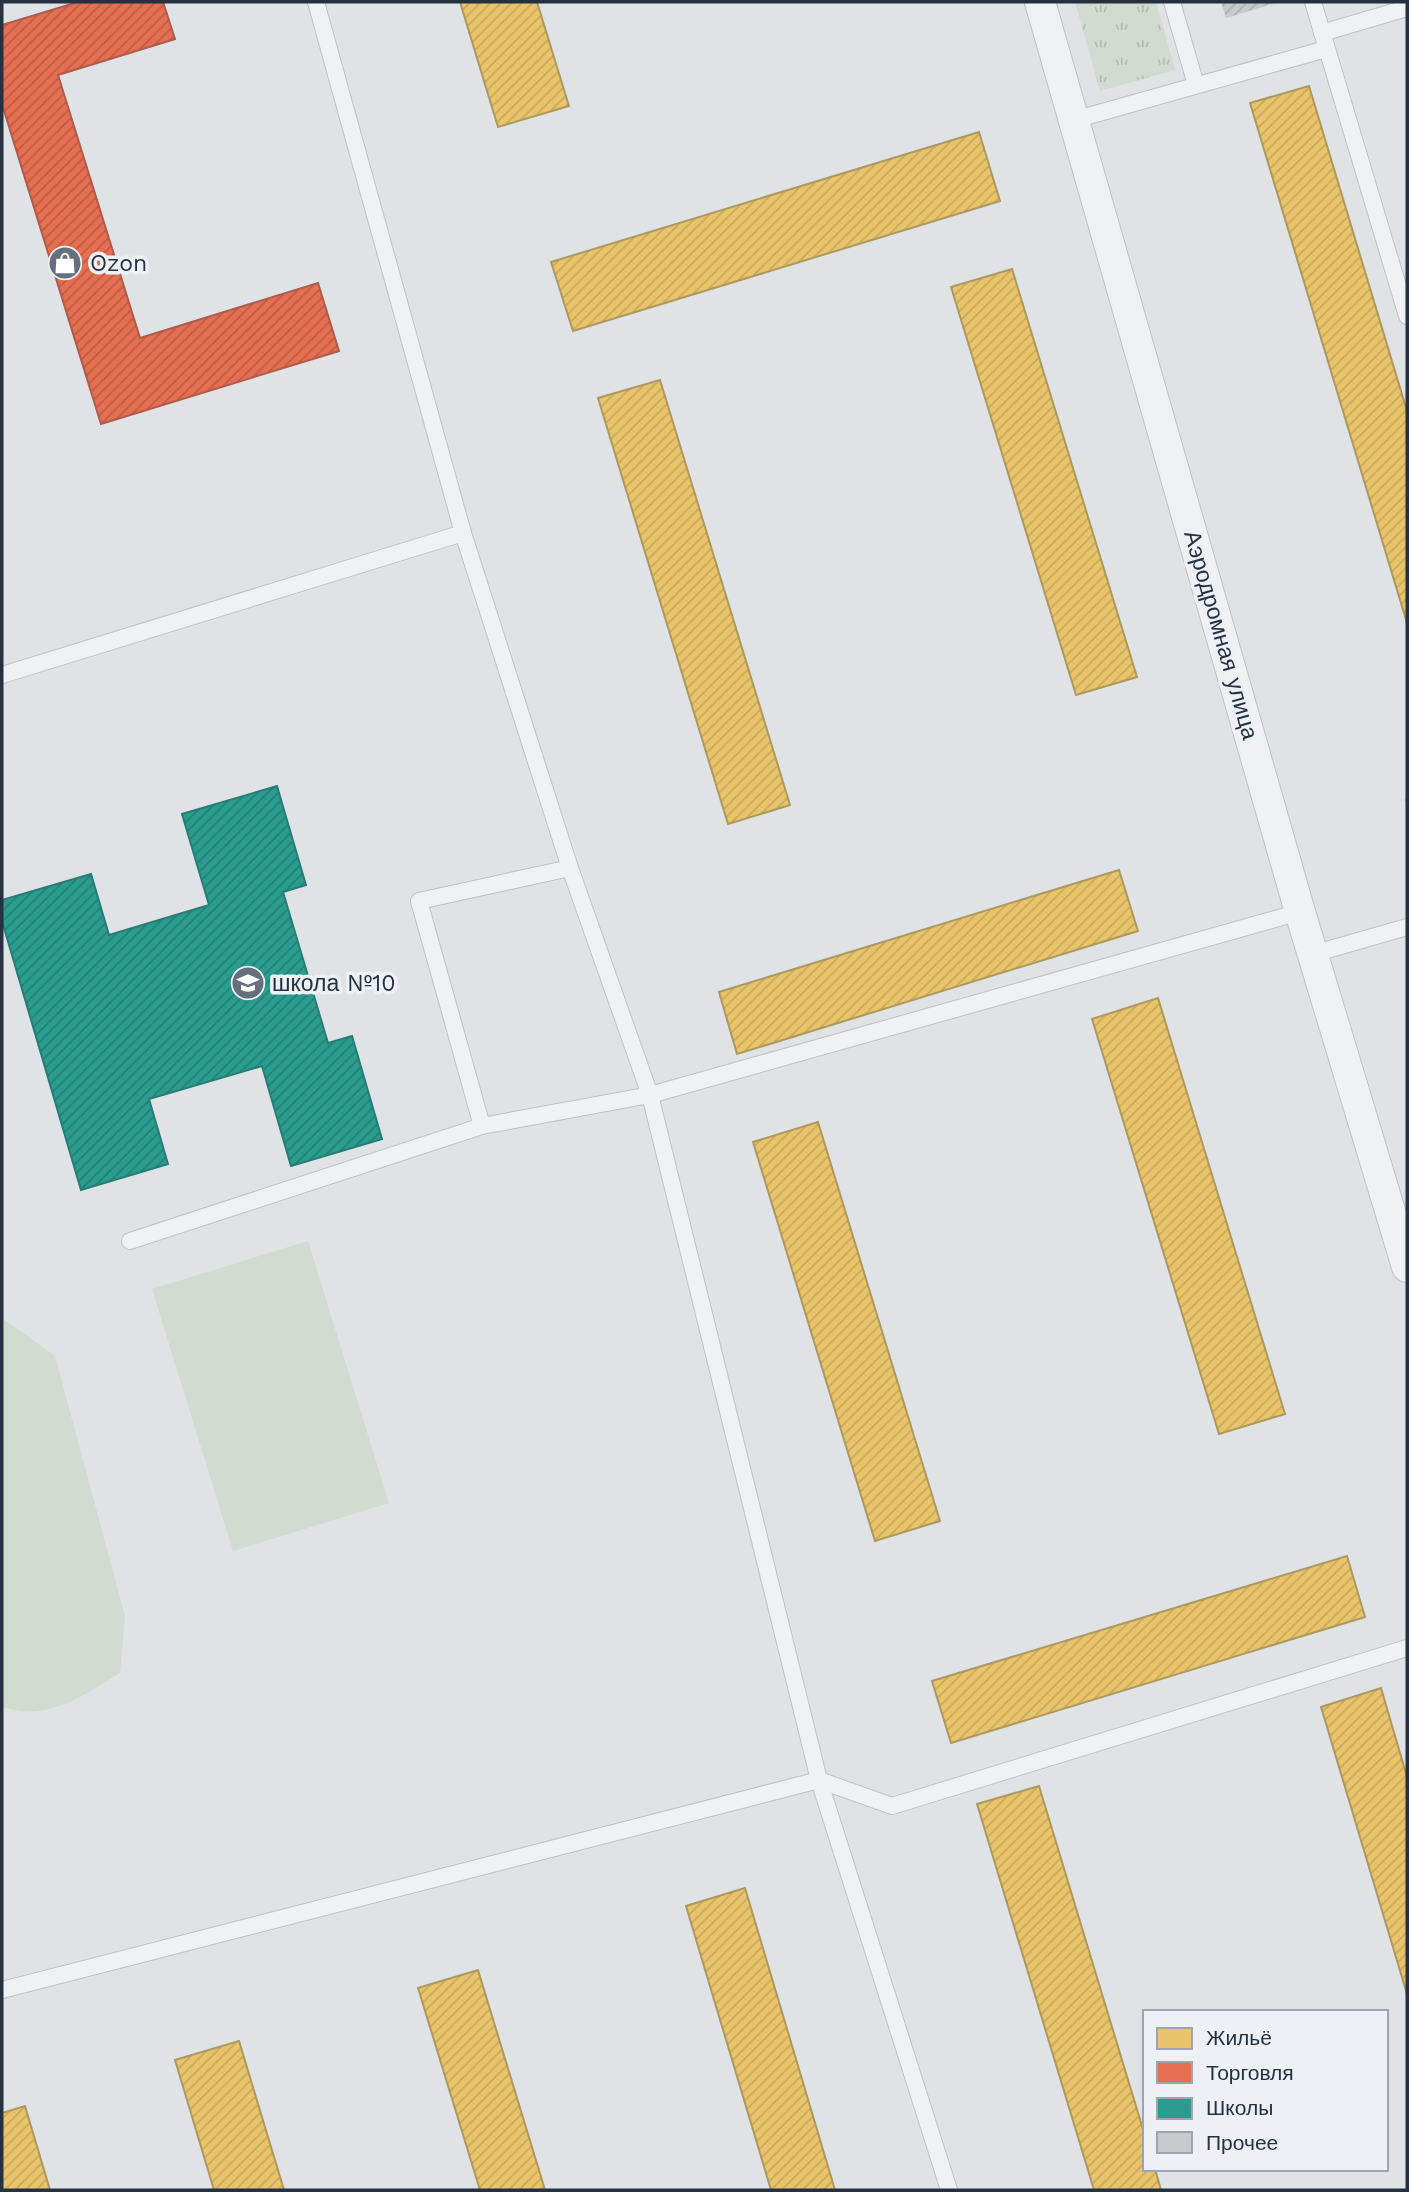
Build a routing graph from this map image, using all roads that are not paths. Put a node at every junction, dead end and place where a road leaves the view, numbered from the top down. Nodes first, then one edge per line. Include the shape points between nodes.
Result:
1 (316, 2) edge
2 (1040, 2) edge
3 (1172, 2) edge
4 (1312, 2) edge
5 (1407, 8) edge
6 (1324, 41) junction
7 (1196, 85) junction
8 (1074, 120) junction
9 (1407, 316) edge
10 (463, 533) junction
11 (2, 676) edge
12 (570, 867) junction
13 (1300, 912) junction
14 (1407, 927) edge
15 (1313, 954) junction
16 (650, 1095) junction
17 (482, 1126) junction
18 (130, 1241) dead end
19 (1407, 1266) edge
20 (1407, 1648) edge
21 (819, 1780) junction
22 (2, 1990) edge
23 (949, 2190) edge

1 - 10 lane
2 - 8 street, Аэродромная улица
3 - 7 lane
4 - 6 lane
5 - 6 lane
6 - 7 lane
6 - 9 lane
7 - 8 lane
8 - 13 street, Аэродромная улица
10 - 11 lane
10 - 12 lane
12 - 16 lane
12 - 17 lane via 419,901
13 - 15 street, Аэродромная улица
13 - 16 lane
14 - 15 lane
15 - 19 street, Аэродромная улица
16 - 17 lane
16 - 21 lane
17 - 18 lane
20 - 21 lane via 892,1805
21 - 22 lane
21 - 23 lane

